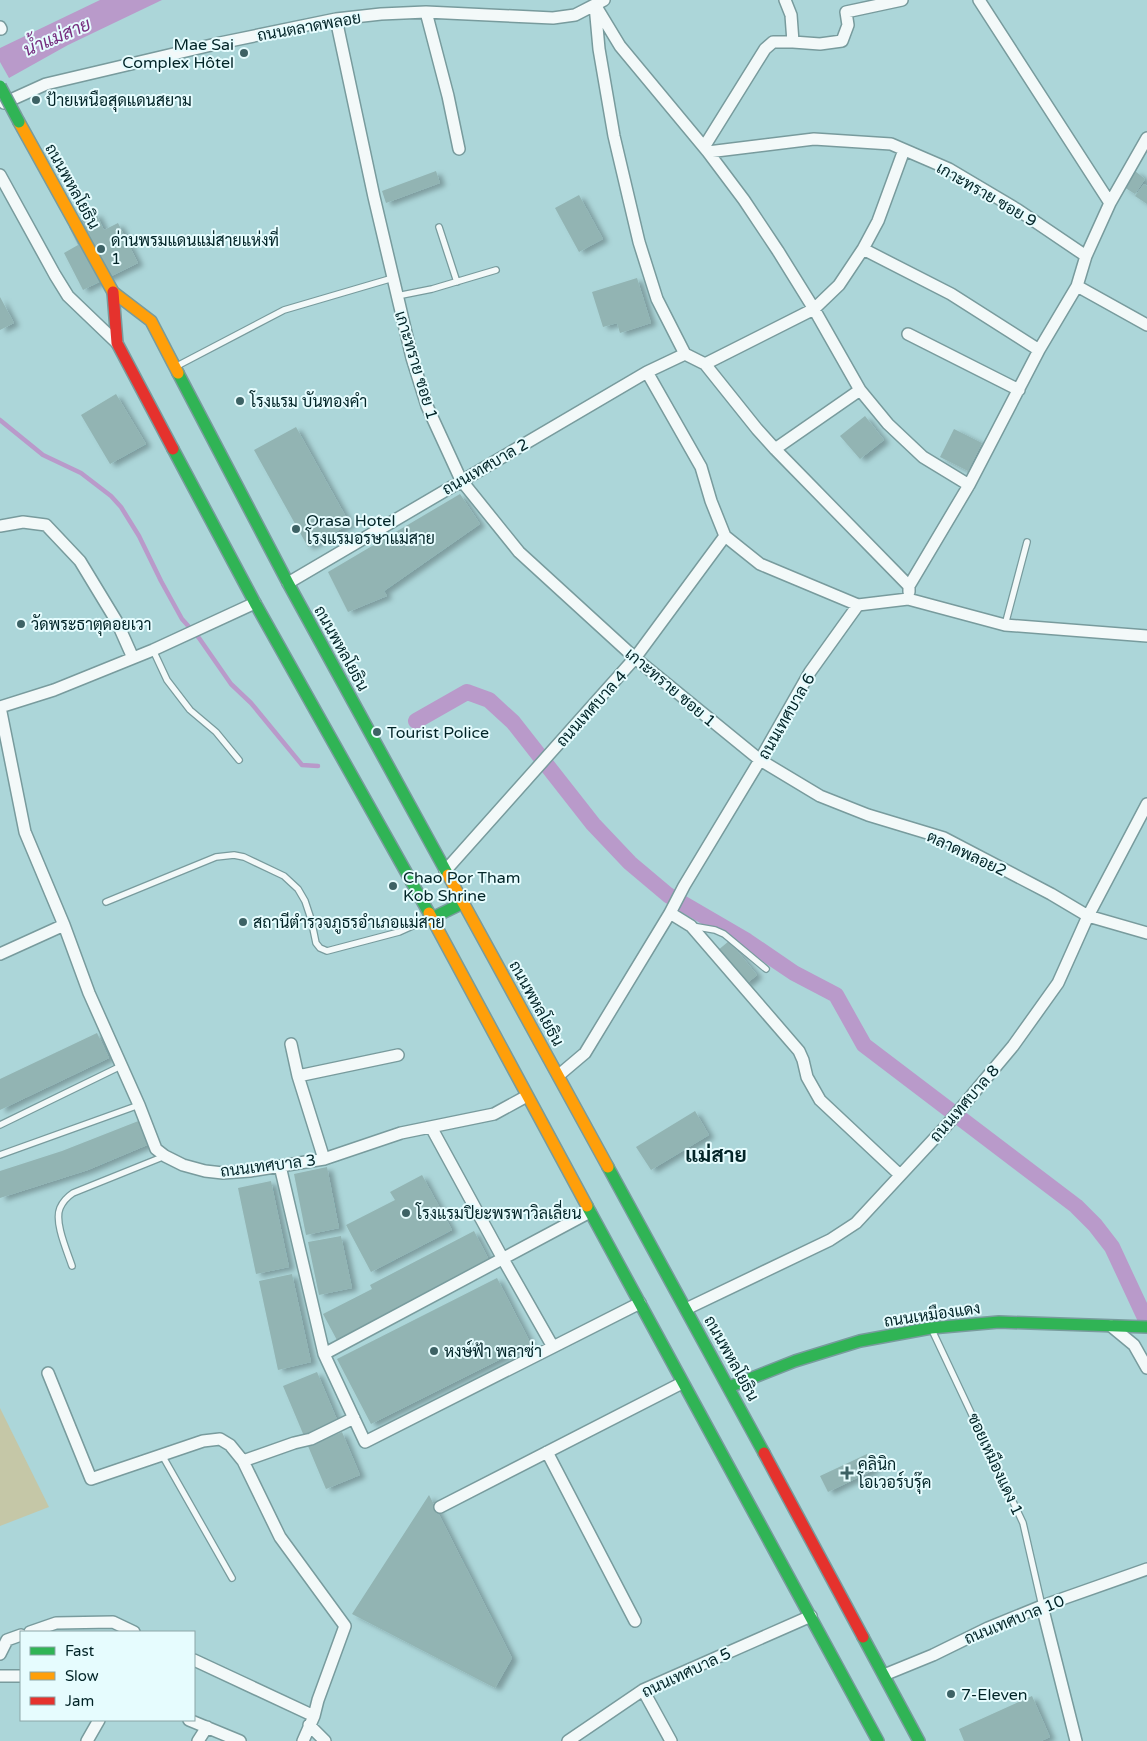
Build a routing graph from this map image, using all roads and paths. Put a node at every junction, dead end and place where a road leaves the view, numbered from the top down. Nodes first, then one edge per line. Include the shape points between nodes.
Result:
1 (785, 0) edge
2 (902, 0) edge
3 (979, 0) edge
4 (597, 2) edge
5 (426, 12) junction
6 (336, 19) junction
7 (793, 42) junction
8 (620, 46) junction
9 (600, 49) junction
10 (0, 86) edge
11 (0, 105) edge
12 (1147, 138) edge
13 (459, 149) dead end
14 (706, 149) junction
15 (904, 150) junction
16 (1, 180) edge
17 (1110, 203) junction
18 (439, 227) dead end
19 (863, 249) junction
20 (1086, 256) junction
21 (496, 270) dead end
22 (393, 278) junction
23 (457, 282) junction
24 (1077, 286) junction
25 (113, 292) junction
26 (397, 296) junction
27 (814, 309) junction
28 (1147, 325) edge
29 (908, 334) dead end
30 (117, 343) junction
31 (1040, 350) junction
32 (685, 354) junction
33 (705, 364) junction
34 (175, 367) junction
35 (647, 372) junction
36 (860, 390) junction
37 (1019, 390) junction
38 (775, 449) junction
39 (461, 480) junction
40 (969, 485) junction
41 (0, 526) edge
42 (725, 536) junction
43 (1027, 542) dead end
44 (288, 583) junction
45 (909, 586) junction
46 (908, 599) junction
47 (255, 603) junction
48 (858, 605) junction
49 (1005, 625) junction
50 (1147, 636) edge
51 (153, 650) junction
52 (133, 658) junction
53 (635, 658) junction
54 (0, 707) edge
55 (239, 760) dead end
56 (760, 760) junction
57 (1147, 804) edge
58 (445, 871) junction
59 (106, 902) dead end
60 (463, 903) junction
61 (670, 913) junction
62 (1088, 916) junction
63 (432, 918) junction
64 (64, 925) junction
65 (691, 926) junction
66 (1147, 933) edge
67 (0, 954) edge
68 (766, 969) dead end
69 (291, 1044) dead end
70 (398, 1055) dead end
71 (121, 1066) junction
72 (559, 1075) junction
73 (298, 1076) junction
74 (527, 1096) junction
75 (139, 1106) junction
76 (0, 1125) edge
77 (430, 1127) junction
78 (0, 1155) edge
79 (165, 1156) junction
80 (324, 1159) junction
81 (280, 1166) junction
82 (900, 1175) junction
83 (590, 1212) junction
84 (502, 1259) junction
85 (72, 1266) dead end
86 (640, 1303) junction
87 (686, 1309) junction
88 (1115, 1325) junction
89 (1147, 1327) edge
90 (931, 1328) junction
91 (554, 1347) junction
92 (324, 1354) junction
93 (1147, 1368) edge
94 (48, 1373) dead end
95 (682, 1383) junction
96 (730, 1387) junction
97 (354, 1418) junction
98 (547, 1452) junction
99 (162, 1455) junction
100 (243, 1461) junction
101 (440, 1507) dead end
102 (1147, 1569) edge
103 (232, 1578) dead end
104 (1042, 1606) junction
105 (811, 1616) junction
106 (635, 1621) dead end
107 (33, 1631) edge
108 (132, 1631) edge
109 (20, 1635) edge
110 (0, 1654) edge
111 (195, 1661) edge
112 (884, 1675) junction
113 (0, 1676) edge
114 (20, 1676) edge
115 (643, 1690) junction
116 (98, 1721) edge
117 (192, 1721) edge
118 (312, 1721) junction
119 (208, 1727) junction
120 (87, 1741) edge
121 (198, 1741) edge
122 (240, 1741) edge
123 (303, 1741) edge
124 (325, 1741) edge
125 (569, 1741) edge
126 (671, 1741) edge
127 (878, 1741) edge
128 (919, 1741) edge
129 (1076, 1741) edge

1 - 7 street via 791,14
2 - 7 street via 846,12 848,25 842,41 820,44
3 - 17 street
4 - 5 street, ถนนตลาดพลอย via 575,15 554,18
4 - 8 street
4 - 9 street
5 - 6 street, ถนนตลาดพลอย
5 - 13 street
6 - 11 street, ถนนตลาดพลอย via 46,84
6 - 22 street, เกาะทราย ซอย 1
7 - 14 street via 773,42 765,49
8 - 9 street
8 - 14 street
9 - 32 street via 614,136 639,242 657,299
10 - 25 main road, ถนนพหลโยธิน, bridge
12 - 17 street
14 - 15 street, เกาะทราย ซอย 9 via 814,139 891,144
14 - 27 street via 744,200
15 - 19 street via 878,221
15 - 20 street, เกาะทราย ซอย 9 via 949,169
16 - 30 street via 68,296
17 - 20 street
18 - 23 lane
19 - 27 street via 839,285
19 - 31 street via 951,294
20 - 24 street
21 - 23 lane
22 - 26 street, เกาะทราย ซอย 1
22 - 34 lane via 284,310
23 - 26 lane
24 - 28 street
24 - 31 street
25 - 30 main road, ถนนพหลโยธิน
25 - 34 main road, ถนนพหลโยธิน via 151,321
26 - 39 street, เกาะทราย ซอย 1 via 427,406
27 - 33 street
27 - 36 street
29 - 37 street
30 - 47 main road, ถนนพหลโยธิน
31 - 37 street
32 - 33 street
32 - 35 street, ถนนเทศบาล 2
33 - 38 street
34 - 44 main road, ถนนพหลโยธิน
35 - 39 street, ถนนเทศบาล 2
35 - 42 street via 701,467
36 - 38 street
36 - 40 street via 888,424 923,457
37 - 40 street
38 - 45 street
39 - 44 street, ถนนเทศบาล 2
39 - 53 street, เกาะทราย ซอย 1 via 518,552
40 - 45 street
41 - 52 street via 23,522 46,525 80,561 117,622
42 - 48 street via 760,564
42 - 53 street, ถนนเทศบาล 4
43 - 49 lane
44 - 58 main road, ถนนพหลโยธิน
45 - 46 street
46 - 48 street
46 - 49 street
47 - 51 street
47 - 63 main road, ถนนพหลโยธิน
48 - 56 street, ถนนเทศบาล 6 via 810,672
49 - 50 street
51 - 52 street
51 - 55 lane via 167,680 190,710 216,732
52 - 54 street via 54,690
53 - 56 street, เกาะทราย ซอย 1
53 - 58 street, ถนนเทศบาล 4
54 - 64 street via 25,832
56 - 61 street, ถนนเทศบาล 6
56 - 62 street, ตลาดพลอย2 via 820,796 868,815 944,838
57 - 62 street, ถนนเทศบาล 8
58 - 60 main road, ถนนพหลโยธิน
59 - 63 lane via 205,860 234,855 278,873 298,889 305,901 316,943 328,951 399,932
60 - 63 main road
60 - 72 main road, ถนนพหลโยธิน
61 - 65 street
61 - 72 street, ถนนเทศบาล 6 via 585,1053
62 - 66 street, ตลาดพลอย2
62 - 82 street, ถนนเทศบาล 8 via 1058,983 1013,1046
63 - 74 main road, ถนนพหลโยธิน
64 - 67 street
64 - 71 street
65 - 68 lane via 724,934
65 - 82 street via 799,1051 807,1077 820,1100
69 - 73 street
70 - 73 street
71 - 75 street
71 - 76 lane
72 - 87 main road, ถนนพหลโยธิน
73 - 80 street
74 - 77 street, ถนนเทศบาล 3 via 494,1114
74 - 83 main road, ถนนพหลโยธิน
75 - 78 lane
75 - 79 street via 156,1149
77 - 80 street, ถนนเทศบาล 3
77 - 84 street
79 - 81 street, ถนนเทศบาล 3 via 183,1165 223,1173
79 - 85 lane via 73,1192 64,1200 58,1214 59,1224
80 - 81 street, ถนนเทศบาล 3
81 - 92 street
82 - 87 street, ถนนเทศบาล 8 via 856,1223 830,1240
83 - 84 street
83 - 86 main road, ถนนพหลโยธิน
84 - 91 street
84 - 92 street
86 - 91 street
86 - 95 main road, ถนนพหลโยธิน
87 - 96 main road, ถนนพหลโยธิน
88 - 89 main road, ถนนเหมืองแดง
88 - 90 main road, ถนนเหมืองแดง via 999,1322
88 - 93 street via 1134,1345
90 - 96 main road, ถนนเหมืองแดง via 860,1341 795,1361
90 - 104 lane, ซอยเหมืองแดง 1 via 1024,1523
91 - 97 street via 365,1442
92 - 97 street
94 - 99 street via 91,1479
95 - 98 street
95 - 105 main road, ถนนพหลโยธิน
96 - 112 main road, ถนนพหลโยธิน
97 - 100 street via 311,1439
98 - 101 street
98 - 106 street
99 - 100 street via 203,1441 220,1439 230,1445
99 - 103 lane
100 - 118 street via 280,1537 345,1626
102 - 104 street, ถนนเทศบาล 10
104 - 112 street, ถนนเทศบาล 10
104 - 129 street
105 - 115 street, ถนนเทศบาล 5
105 - 127 main road, ถนนพหลโยธิน
107 - 108 street via 56,1623 113,1622
109 - 110 street via 7,1640
111 - 118 street
112 - 128 main road, ถนนพหลโยธิน
113 - 114 street
115 - 125 street, ถนนเทศบาล 5
115 - 126 street
116 - 120 street
117 - 119 street
118 - 123 street
118 - 124 street
119 - 121 street
119 - 122 street

